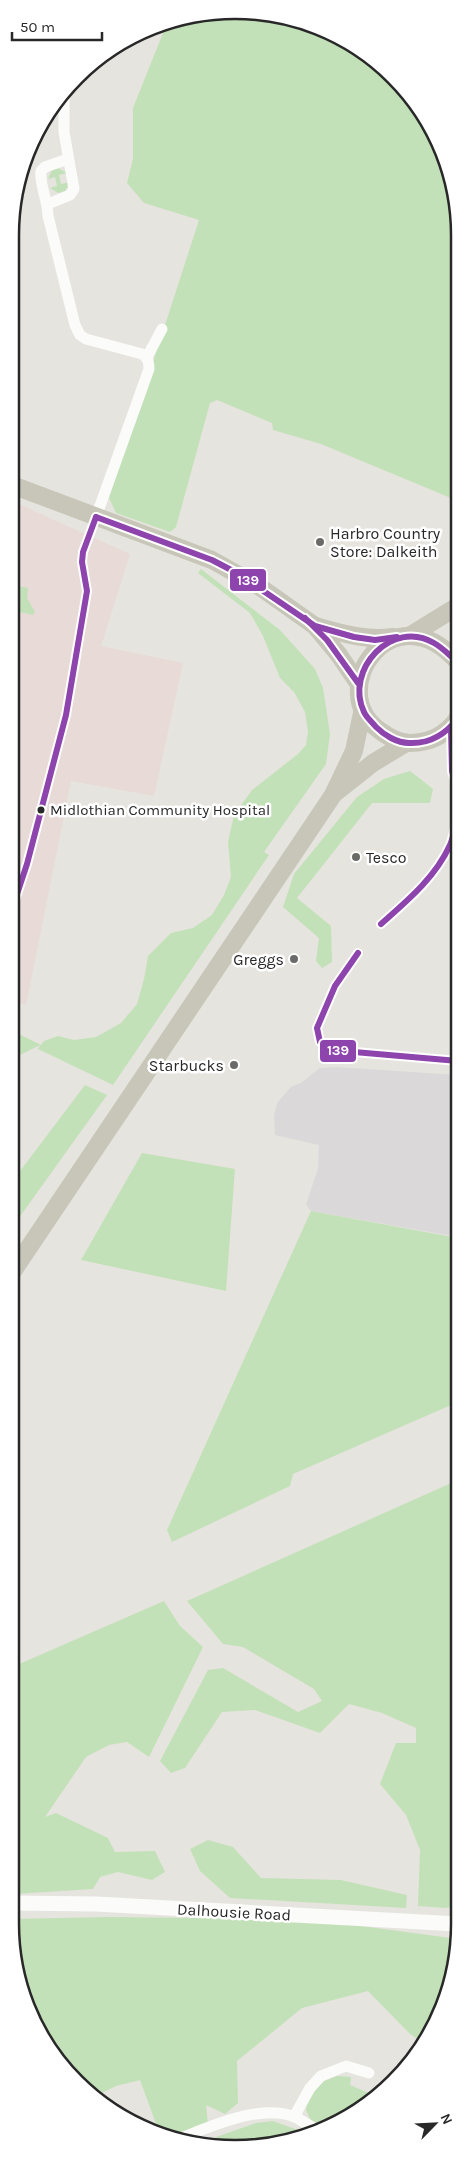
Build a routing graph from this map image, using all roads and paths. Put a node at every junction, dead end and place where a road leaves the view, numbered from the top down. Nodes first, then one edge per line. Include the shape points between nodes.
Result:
1 (64, 102) edge
2 (68, 159) junction
3 (48, 204) junction
4 (162, 329) dead end
5 (147, 357) junction
6 (19, 488) edge
7 (96, 517) junction
8 (451, 610) edge
9 (315, 626) junction
10 (404, 636) junction
11 (451, 654) edge
12 (358, 683) junction
13 (362, 713) junction
14 (451, 728) edge
15 (406, 743) junction
16 (333, 795) junction
17 (19, 1262) edge
18 (19, 1903) edge
19 (451, 1924) edge
20 (369, 2073) dead end
21 (294, 2117) junction
22 (311, 2127) edge
23 (189, 2135) edge

1 - 2 street
2 - 3 street via 73,192
2 - 3 street via 41,171
3 - 5 street via 48,216 77,330 86,339
4 - 5 street
5 - 7 street via 149,370
6 - 7 main road
7 - 9 main road via 220,564
8 - 10 main road
9 - 10 main road via 375,640
9 - 12 main road
10 - 11 main road via 430,639
10 - 12 main road via 385,643 372,655
12 - 13 main road
13 - 15 main road via 375,728
13 - 16 main road via 354,751
14 - 15 main road via 423,743
15 - 16 main road via 373,763
16 - 17 main road
18 - 19 main road, Dalhousie Road via 96,1904
20 - 21 street via 346,2066 321,2076 310,2088
21 - 22 street
21 - 23 street via 253,2114

